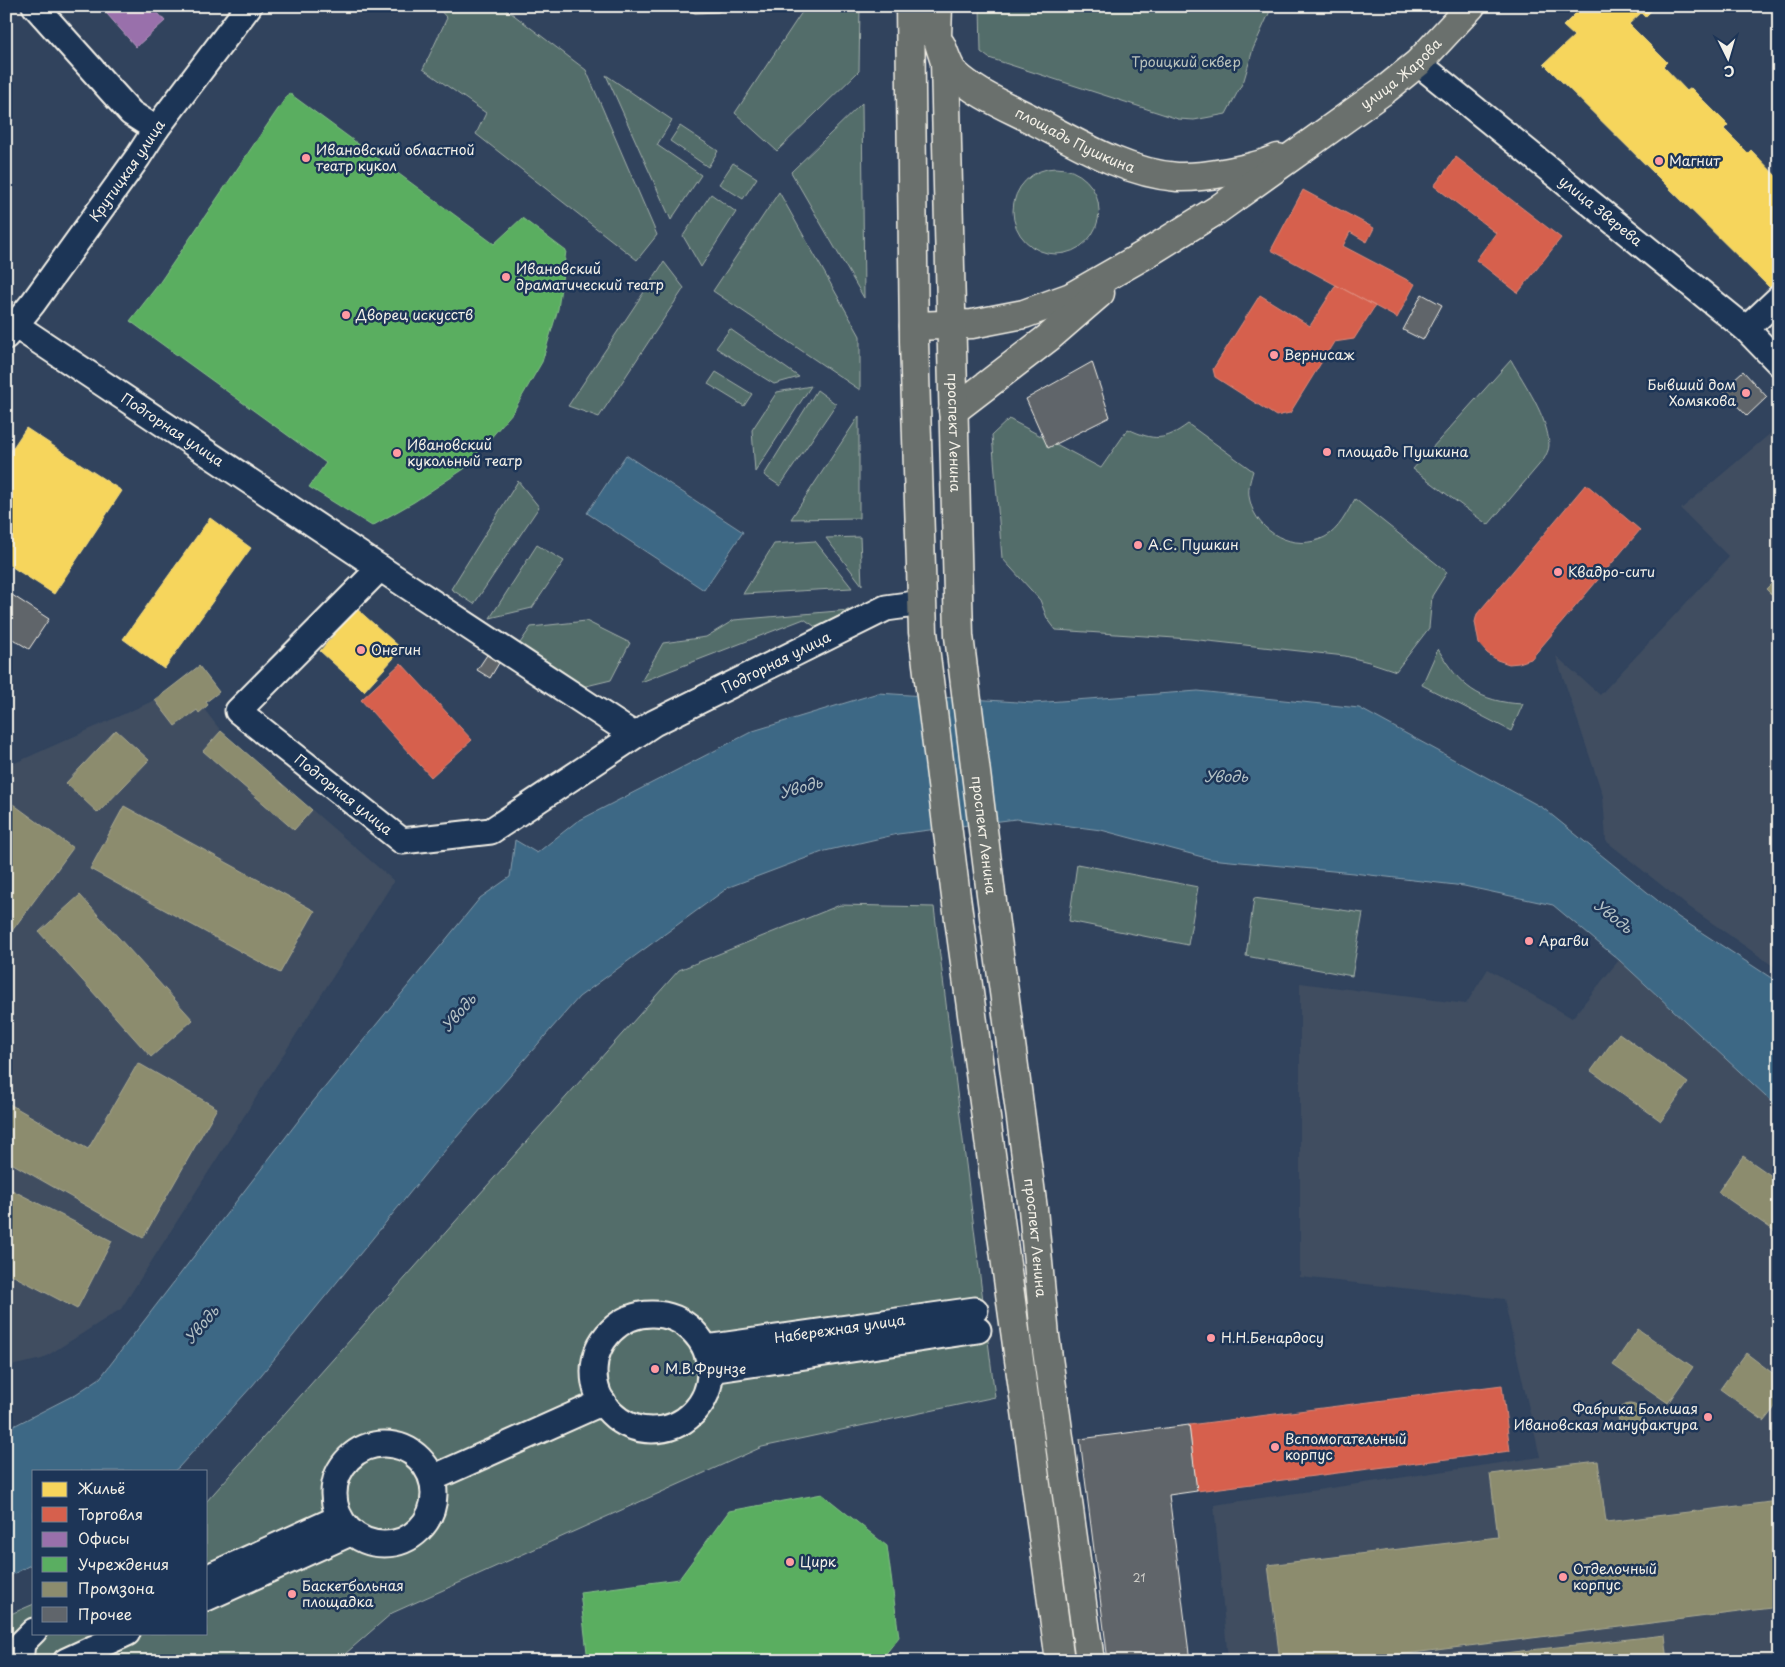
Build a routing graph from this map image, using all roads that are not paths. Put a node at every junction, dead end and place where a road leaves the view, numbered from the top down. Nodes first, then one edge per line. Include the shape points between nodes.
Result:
1 (36, 6) edge
2 (249, 6) edge
3 (910, 6) edge
4 (938, 6) edge
5 (1471, 6) edge
6 (937, 37) junction
7 (1418, 63) junction
8 (156, 130) junction
9 (1324, 134) junction
10 (1146, 254) junction
11 (1779, 298) edge
12 (951, 325) junction
13 (914, 326) junction
14 (1746, 329) junction
15 (10, 331) edge
16 (1779, 363) edge
17 (953, 411) junction
18 (380, 568) junction
19 (922, 604) junction
20 (634, 735) junction
21 (976, 1320) dead end
22 (708, 1359) junction
23 (603, 1402) junction
24 (433, 1478) junction
25 (345, 1525) junction
26 (208, 1577) edge
27 (208, 1597) edge
28 (32, 1633) edge
29 (120, 1635) edge
30 (20, 1661) edge
31 (66, 1661) edge
32 (1060, 1661) edge
33 (1090, 1661) edge

1 - 8 street via 130,112
2 - 8 street, Крутицкая улица
3 - 13 main road
4 - 6 main road, проспект Ленина
5 - 7 main road, улица Жарова
6 - 9 main road, площадь Пушкина via 952,71 981,93 1104,156 1146,171 1178,177 1222,173 1269,162
6 - 12 main road, проспект Ленина via 945,62
7 - 9 main road, улица Жарова
7 - 14 street, улица Зверева
8 - 15 street, Крутицкая улица
9 - 10 main road via 1216,210
10 - 12 main road via 1071,297 1015,316
10 - 17 main road via 1048,338
11 - 14 street
12 - 13 main road
12 - 17 main road, проспект Ленина
13 - 19 main road
14 - 16 street, улица Зверева
15 - 18 street, Подгорная улица
17 - 33 main road, проспект Ленина via 959,636 1033,1209 1044,1336
18 - 20 street, Подгорная улица
18 - 20 street, Подгорная улица via 238,711 402,841 491,831
19 - 20 street, Подгорная улица via 886,608
19 - 32 main road via 956,897
21 - 22 street, Набережная улица
22 - 23 street via 709,1385 704,1400 688,1418 676,1425 649,1430 635,1427 616,1417
22 - 23 street via 697,1335 686,1324 661,1314 635,1316 612,1330 598,1351 596,1383
23 - 24 street
24 - 25 street via 432,1511 412,1537 402,1542 380,1544 369,1542
24 - 25 street via 426,1465 402,1447 371,1445 357,1451 346,1461 336,1479 334,1499
25 - 26 street
25 - 27 street
28 - 30 street via 22,1643
29 - 31 street

